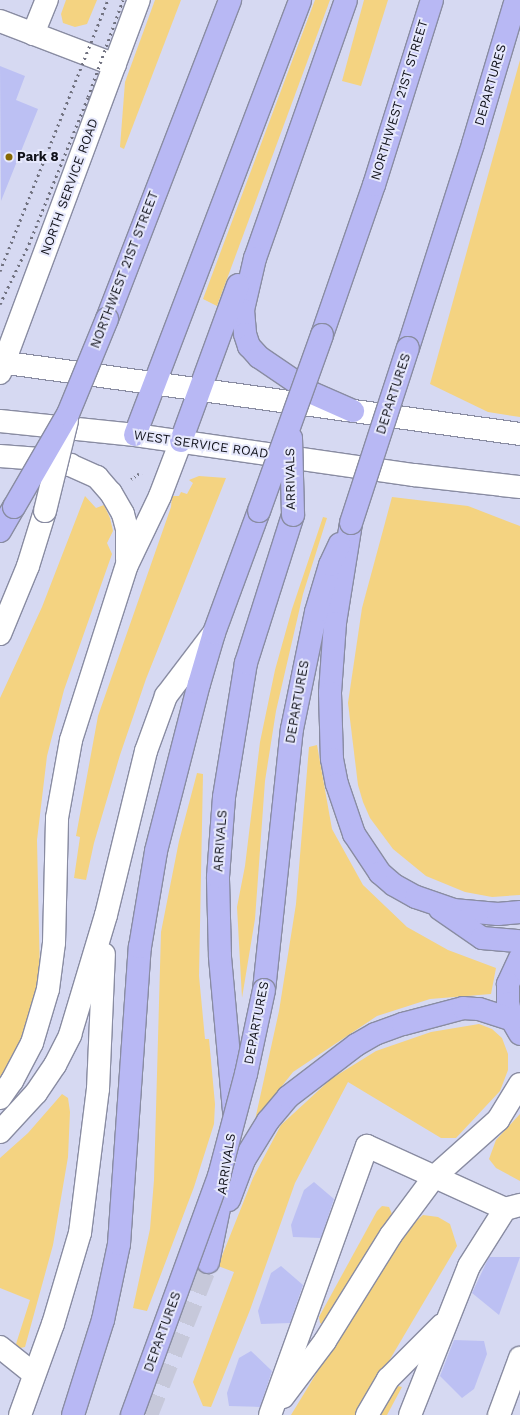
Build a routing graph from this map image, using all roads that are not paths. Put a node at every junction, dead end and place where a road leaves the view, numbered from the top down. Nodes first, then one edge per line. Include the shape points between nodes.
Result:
1 (47, 0) edge
2 (139, 0) edge
3 (230, 0) edge
4 (300, 0) edge
5 (346, 0) edge
6 (432, 0) edge
7 (516, 0) edge
8 (0, 21) edge
9 (33, 34) junction
10 (115, 64) junction
11 (255, 258) junction
12 (2, 366) edge
13 (154, 383) junction
14 (199, 389) junction
15 (353, 410) junction
16 (68, 414) junction
17 (0, 421) edge
18 (290, 427) junction
19 (520, 434) edge
20 (135, 435) junction
21 (181, 441) junction
22 (0, 456) edge
23 (520, 487) edge
24 (351, 523) junction
25 (0, 531) edge
26 (127, 565) junction
27 (214, 633) junction
28 (0, 634) edge
29 (433, 904) junction
30 (520, 912) edge
31 (106, 915) junction
32 (520, 941) edge
33 (520, 958) edge
34 (516, 1027) edge
35 (520, 1084) edge
36 (0, 1098) edge
37 (0, 1132) edge
38 (434, 1177) junction
39 (513, 1207) edge
40 (448, 1319) junction
41 (0, 1347) edge
42 (520, 1358) edge
43 (34, 1374) junction
44 (20, 1415) edge
45 (73, 1415) edge
46 (132, 1415) edge
47 (270, 1415) edge
48 (367, 1415) edge
49 (410, 1415) edge
50 (499, 1415) edge

1 - 9 street
2 - 10 street, NORTH SERVICE ROAD
3 - 16 main road, NORTHWEST 21ST STREET, bridge
4 - 13 main road
5 - 11 main road
6 - 18 main road, NORTHWEST 21ST STREET, bridge via 374,185
7 - 24 main road, DEPARTURES, bridge
8 - 9 street
9 - 10 street
10 - 12 street, NORTH SERVICE ROAD
11 - 14 main road via 235,289
11 - 15 main road via 243,310 249,346 280,374 312,393
12 - 13 street
13 - 14 street
13 - 20 main road
14 - 15 street
14 - 21 main road
15 - 19 street
16 - 25 main road, NORTHWEST 21ST STREET, bridge
16 - 28 street, bridge via 45,511 28,566
17 - 20 street, WEST SERVICE ROAD
18 - 27 main road, bridge
18 - 34 main road, ARRIVALS, bridge via 293,515 246,663 224,797 218,876 220,956 234,1110 227,1169 208,1262 252,1142 288,1097 333,1060 375,1034 428,1016 463,1008 479,1009
20 - 21 street, WEST SERVICE ROAD
21 - 23 street, WEST SERVICE ROAD via 414,475
21 - 26 street via 160,496
22 - 26 street via 40,458 70,465 97,477 111,493 123,514 127,529
24 - 29 main road via 336,623 330,693 332,759 337,784 351,828 371,862 394,885
24 - 46 main road, DEPARTURES, bridge via 330,565 299,687 286,768 276,900 264,990 239,1104 219,1176
26 - 36 street via 83,698 61,785 55,862 54,943 45,1007 32,1043
27 - 31 street via 166,696 137,785
27 - 45 main road via 186,729 146,900 135,999 119,1244 103,1320
29 - 30 main road via 453,910 498,914
29 - 32 main road via 482,938
31 - 37 street via 70,1035 36,1092
31 - 43 street via 98,1089 80,1233 68,1278
33 - 34 main road via 508,984 508,1002
35 - 38 street via 498,1120
38 - 39 street
38 - 47 street via 392,1235 325,1341
38 - 47 street via 367,1146
39 - 40 street via 469,1266
40 - 48 street via 388,1379
40 - 49 street
41 - 43 street
42 - 50 street
43 - 44 street

